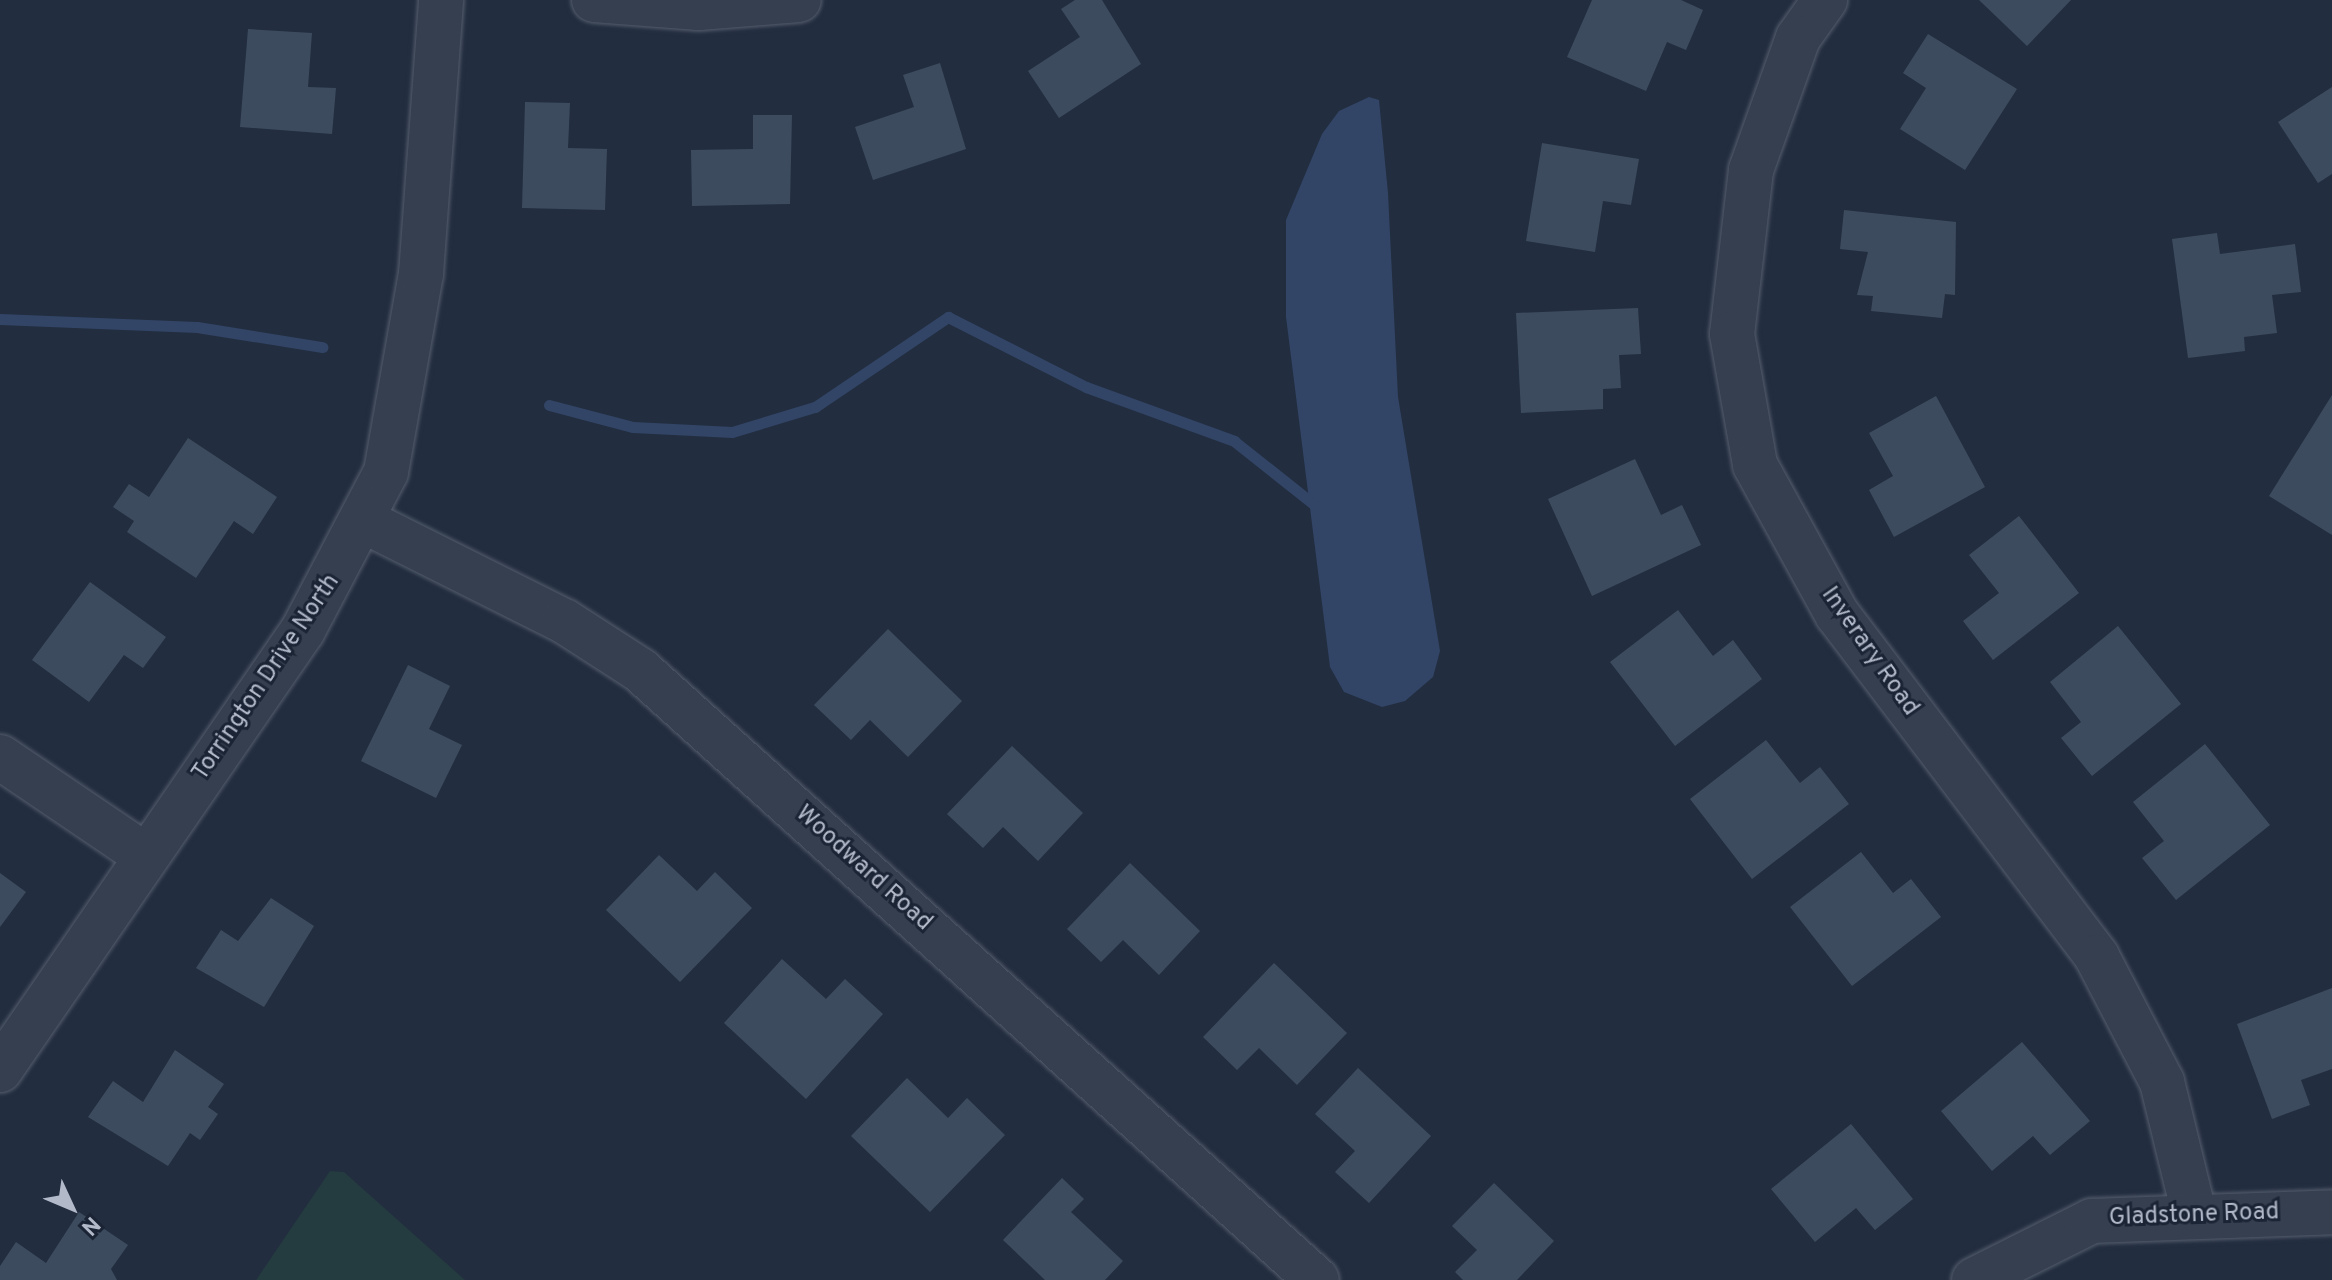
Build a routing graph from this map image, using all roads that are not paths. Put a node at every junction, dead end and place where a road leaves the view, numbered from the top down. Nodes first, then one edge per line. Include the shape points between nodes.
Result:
1 (441, 0) edge
2 (594, 0) edge
3 (799, 0) edge
4 (1825, 0) edge
5 (364, 521) junction
6 (0, 757) edge
7 (146, 856) junction
8 (0, 1070) edge
9 (2332, 1212) edge
10 (2194, 1213) junction
11 (1317, 1280) edge
12 (1974, 1280) edge

1 - 5 street, Torrington Drive North via 409,370 386,472
2 - 3 street via 699,8
4 - 10 street, Inverary Road via 1798,38 1751,170 1732,334 1755,465 1837,614 2097,957 2162,1082
5 - 7 street, Torrington Drive North via 303,630
5 - 11 street, Woodward Road via 564,621 640,670
6 - 7 street
7 - 8 street, Torrington Drive North
9 - 10 street, Gladstone Road
10 - 12 street, Gladstone Road via 2092,1221

